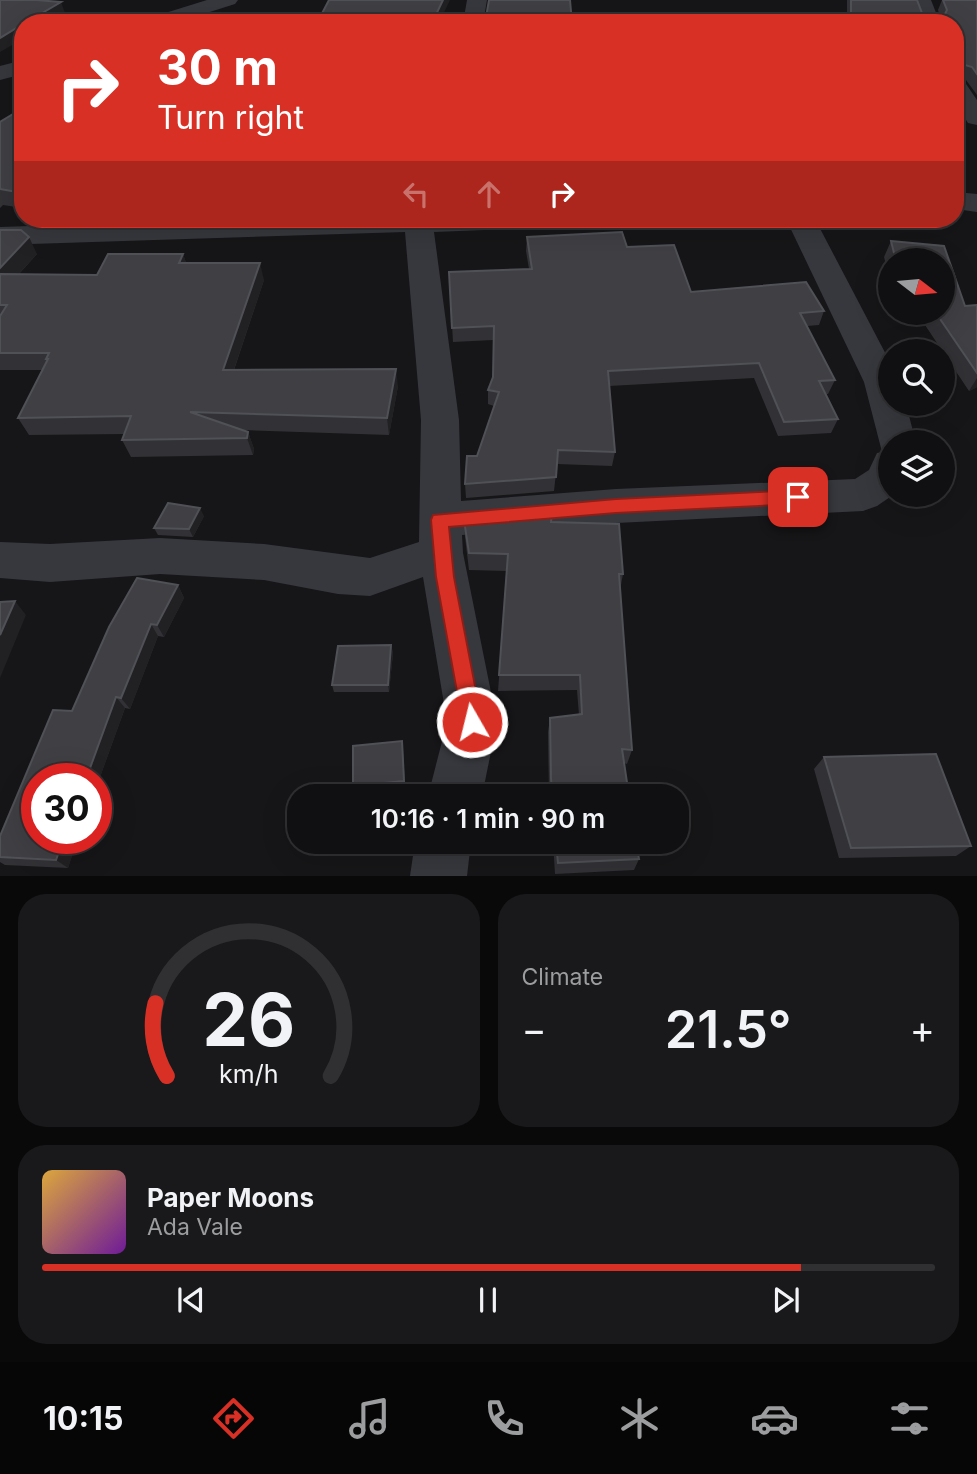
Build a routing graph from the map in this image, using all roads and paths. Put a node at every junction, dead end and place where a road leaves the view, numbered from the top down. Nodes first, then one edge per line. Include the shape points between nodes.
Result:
1 (228, 0) edge
2 (182, 14) edge
3 (964, 98) edge
4 (977, 118) edge
5 (269, 228) edge
6 (419, 228) edge
7 (805, 228) edge
8 (0, 236) edge
9 (894, 430) edge
10 (878, 485) edge
11 (440, 537) junction
12 (0, 560) edge
13 (458, 784) edge
14 (441, 854) edge
15 (438, 876) edge

1 - 2 street
3 - 4 street
5 - 8 street
6 - 11 street via 440,420
7 - 9 street via 882,382
10 - 11 street via 863,495 616,506
11 - 12 street via 370,577 264,562 160,556 50,563
11 - 13 street via 472,722
14 - 15 street

